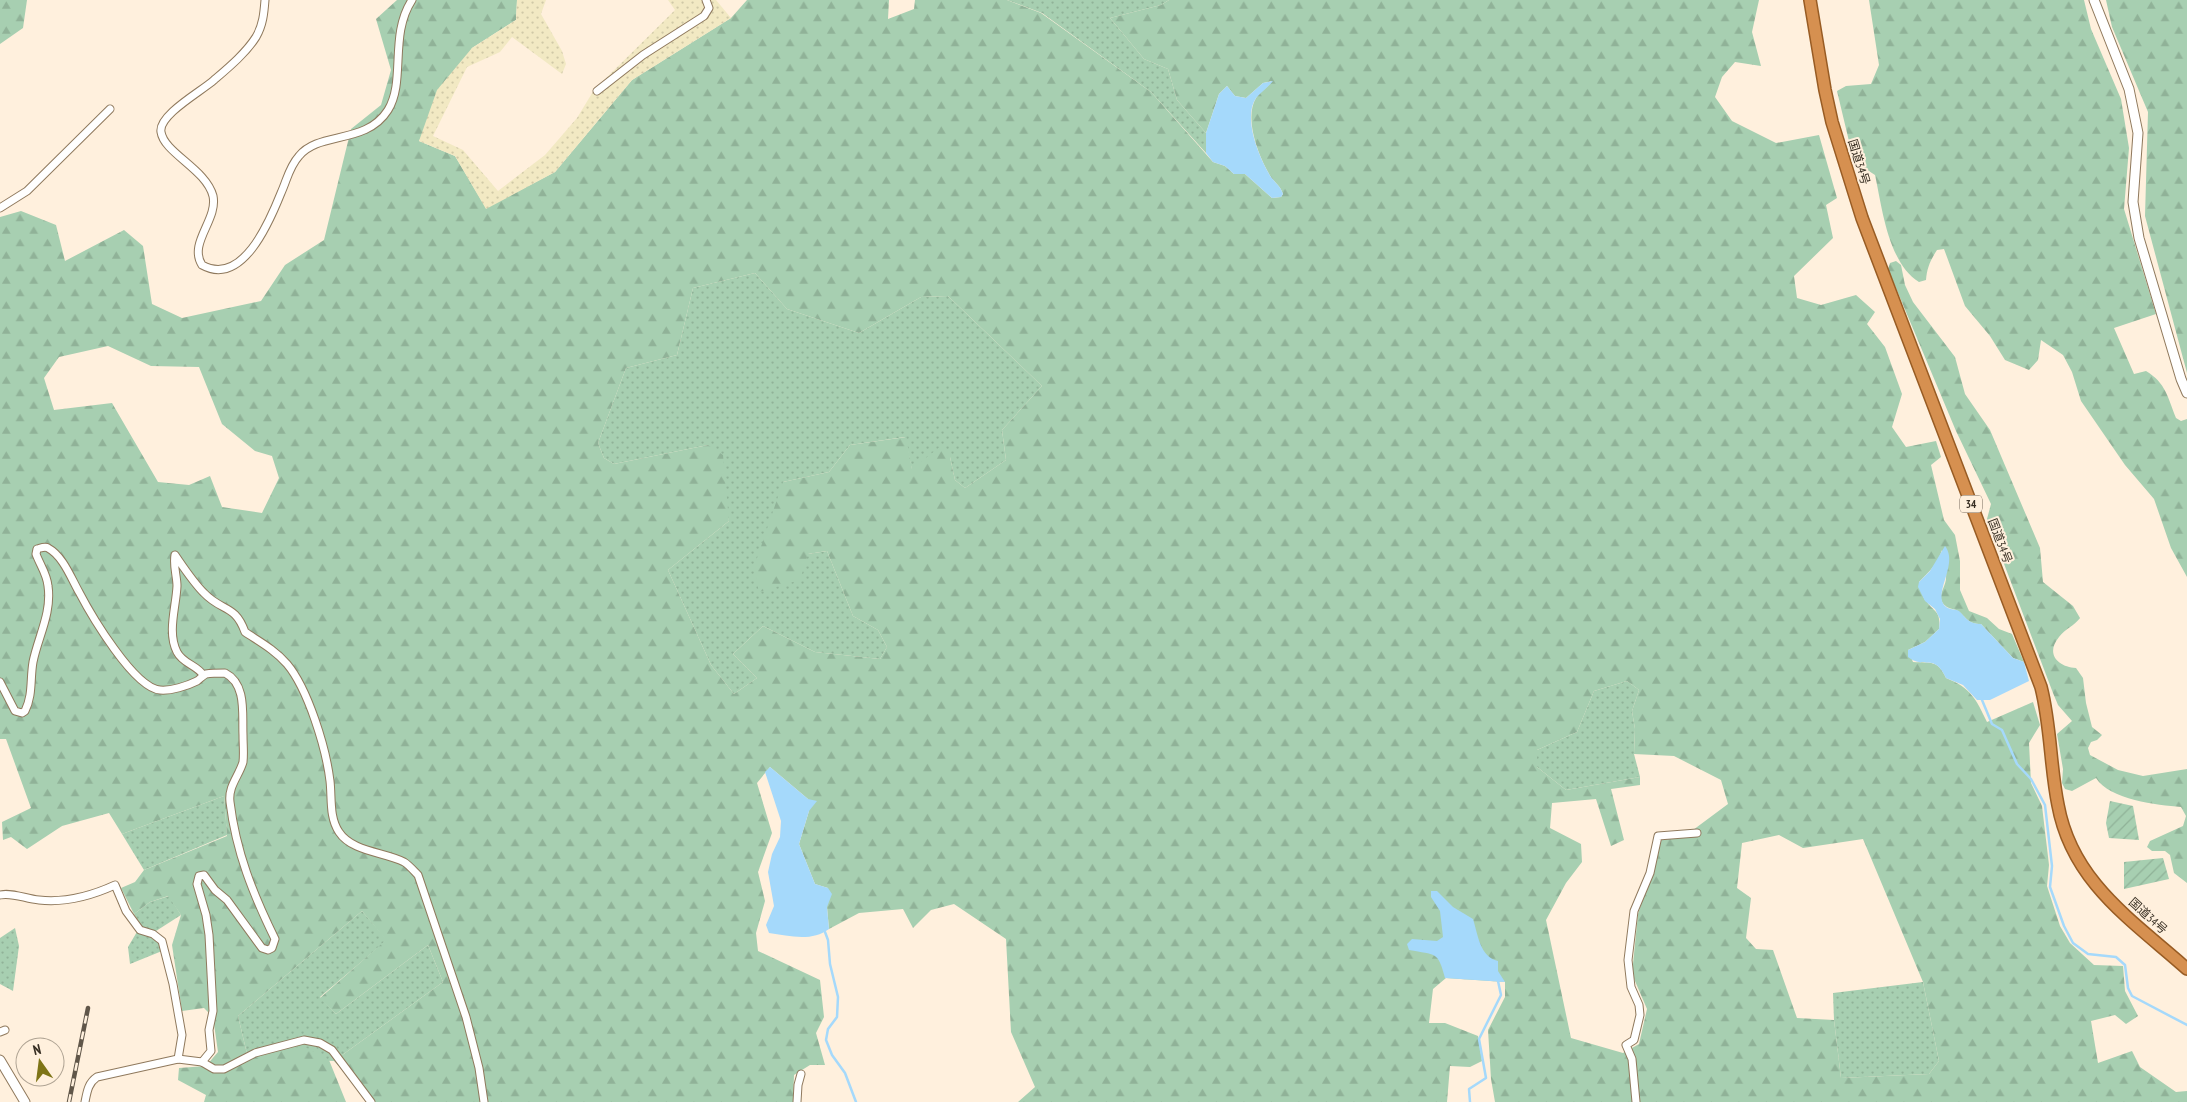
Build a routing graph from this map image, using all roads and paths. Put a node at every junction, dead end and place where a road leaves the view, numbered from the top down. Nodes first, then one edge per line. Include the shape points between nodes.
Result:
1 (265, 0) edge
2 (412, 0) edge
3 (706, 0) edge
4 (1810, 0) edge
5 (2094, 0) edge
6 (597, 91) dead end
7 (110, 109) dead end
8 (0, 208) edge
9 (2187, 393) edge
10 (203, 675) junction
11 (0, 682) edge
12 (1697, 833) dead end
13 (0, 895) edge
14 (2187, 970) edge
15 (178, 1059) junction
16 (0, 1060) edge
17 (202, 1062) junction
18 (801, 1074) dead end
19 (25, 1102) edge
20 (85, 1102) edge
21 (371, 1102) edge
22 (484, 1102) edge
23 (798, 1102) edge
24 (1636, 1102) edge

1 - 2 street via 263,22 256,36 214,80 174,110 160,129 164,140 207,182 213,202 198,254 202,266 219,271 243,259 254,246 271,216 291,168 306,148 365,130 388,110 396,86 398,43
3 - 6 street via 709,8 704,16 643,55
4 - 14 highway, 国道34号 / 34 via 1832,122 1862,218 2041,687 2058,804 2067,840 2098,890
5 - 9 street via 2129,89 2138,133 2133,202 2139,238
7 - 8 street via 27,191
10 - 11 street via 180,688 160,690 141,682 85,603 62,562 43,547 37,549 36,554 49,588 46,622 33,664 31,694 22,713 15,710
10 - 17 street via 225,673 239,689 243,762 232,782 233,825 245,874 275,939 272,948 262,948 227,900 204,875 199,876 197,884 209,934 213,1011 209,1030 211,1051
10 - 22 street via 185,662 174,643 175,555 204,594 234,612 245,632 277,654 294,675 322,740 334,820 340,834 352,843 404,862 418,875 466,1017
12 - 24 street via 1658,836 1650,873 1634,911 1628,960 1631,987 1640,1015 1634,1040 1626,1045 1632,1060
13 - 15 street via 70,900 115,885 126,911 140,930 162,941 182,1035
15 - 17 street
15 - 20 street via 97,1077 88,1088
16 - 19 street
17 - 21 street via 214,1069 224,1069 255,1052 286,1043 304,1040 320,1043 338,1057
18 - 23 street

